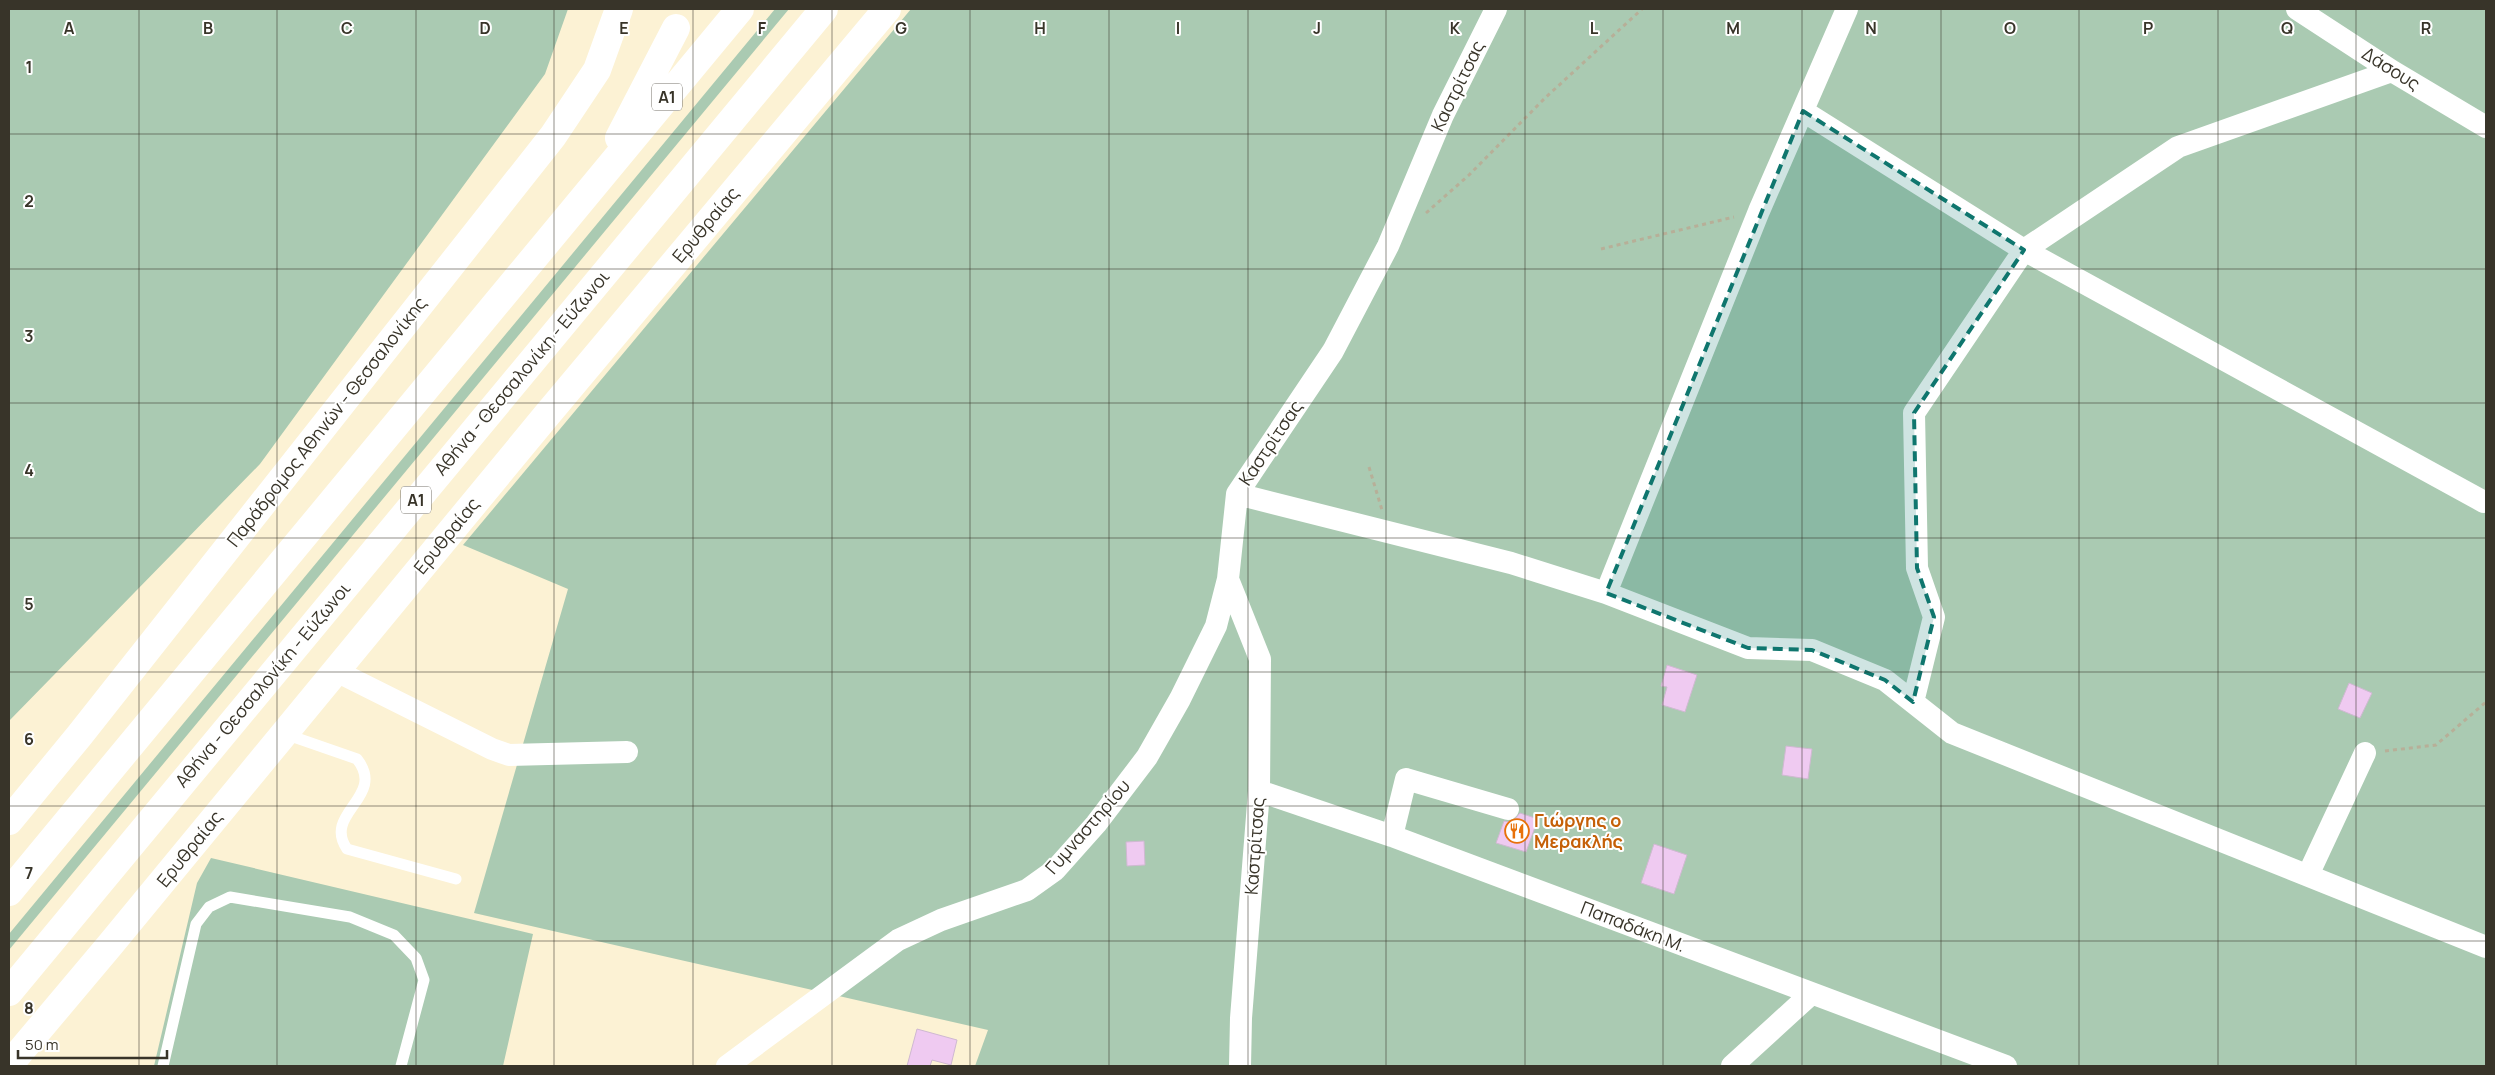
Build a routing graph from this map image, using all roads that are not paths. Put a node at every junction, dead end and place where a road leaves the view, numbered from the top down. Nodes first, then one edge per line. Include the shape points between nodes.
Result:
1 (619, 9) edge
2 (740, 9) edge
3 (824, 9) edge
4 (887, 9) edge
5 (1496, 9) edge
6 (1847, 9) edge
7 (2297, 9) edge
8 (676, 28) dead end
9 (2392, 71) junction
10 (1803, 111) junction
11 (2486, 127) edge
12 (594, 186) junction
13 (2024, 250) junction
14 (1237, 494) junction
15 (2484, 502) dead end
16 (1228, 579) junction
17 (1606, 593) junction
18 (336, 671) junction
19 (1913, 702) junction
20 (285, 734) junction
21 (627, 752) dead end
22 (2365, 753) road end
23 (1259, 790) junction
24 (1508, 809) dead end
25 (9, 821) edge
26 (1392, 836) junction
27 (2308, 874) junction
28 (456, 878) dead end
29 (9, 892) edge
30 (2486, 947) edge
31 (9, 992) edge
32 (1811, 994) junction
33 (9, 1065) edge
34 (163, 1066) edge
35 (401, 1066) edge
36 (727, 1066) edge
37 (1240, 1066) edge
38 (1732, 1066) edge
39 (2006, 1066) edge

1 - 25 main road, Παράδρομος Αθηνών - Θεσσαλονίκης via 597,70 553,136
2 - 12 main road, Α1
3 - 31 main road, Αθήνα - Θεσσαλονίκη - Εύζωνοι / Α1
4 - 18 main road, Ερυθραίας
5 - 14 street, Καστρίτσας via 1442,115 1388,246 1333,351
6 - 10 street
7 - 9 street, Δάσους
8 - 12 main road
9 - 11 street, Δάσους
9 - 13 street via 2178,147
10 - 13 street
10 - 17 street via 1759,211
12 - 29 main road, Α1
13 - 15 street
13 - 19 street via 1914,413 1917,568 1934,617
14 - 16 street, Καστρίτσας
14 - 17 street via 1511,563
16 - 23 street, Καστρίτσας via 1260,659
16 - 36 street, Γυμναστηρίου via 1216,626 1147,757 1096,824 1055,870 1027,890 941,920 898,940
17 - 19 street via 1748,648 1812,650 1885,680
18 - 20 main road, Ερυθραίας
18 - 21 street via 509,755
19 - 27 street via 1952,732
20 - 28 lane via 357,759 365,768 367,781 339,830 347,848
20 - 33 main road, Ερυθραίας
22 - 27 street
23 - 26 street, Παπαδάκη Μ.
23 - 37 street, Καστρίτσας
24 - 26 street via 1406,779
26 - 32 street, Παπαδάκη Μ.
27 - 30 street
32 - 38 street
32 - 39 street, Παπαδάκη Μ.
34 - 35 lane via 196,924 209,907 230,897 350,917 394,935 416,958 424,980

